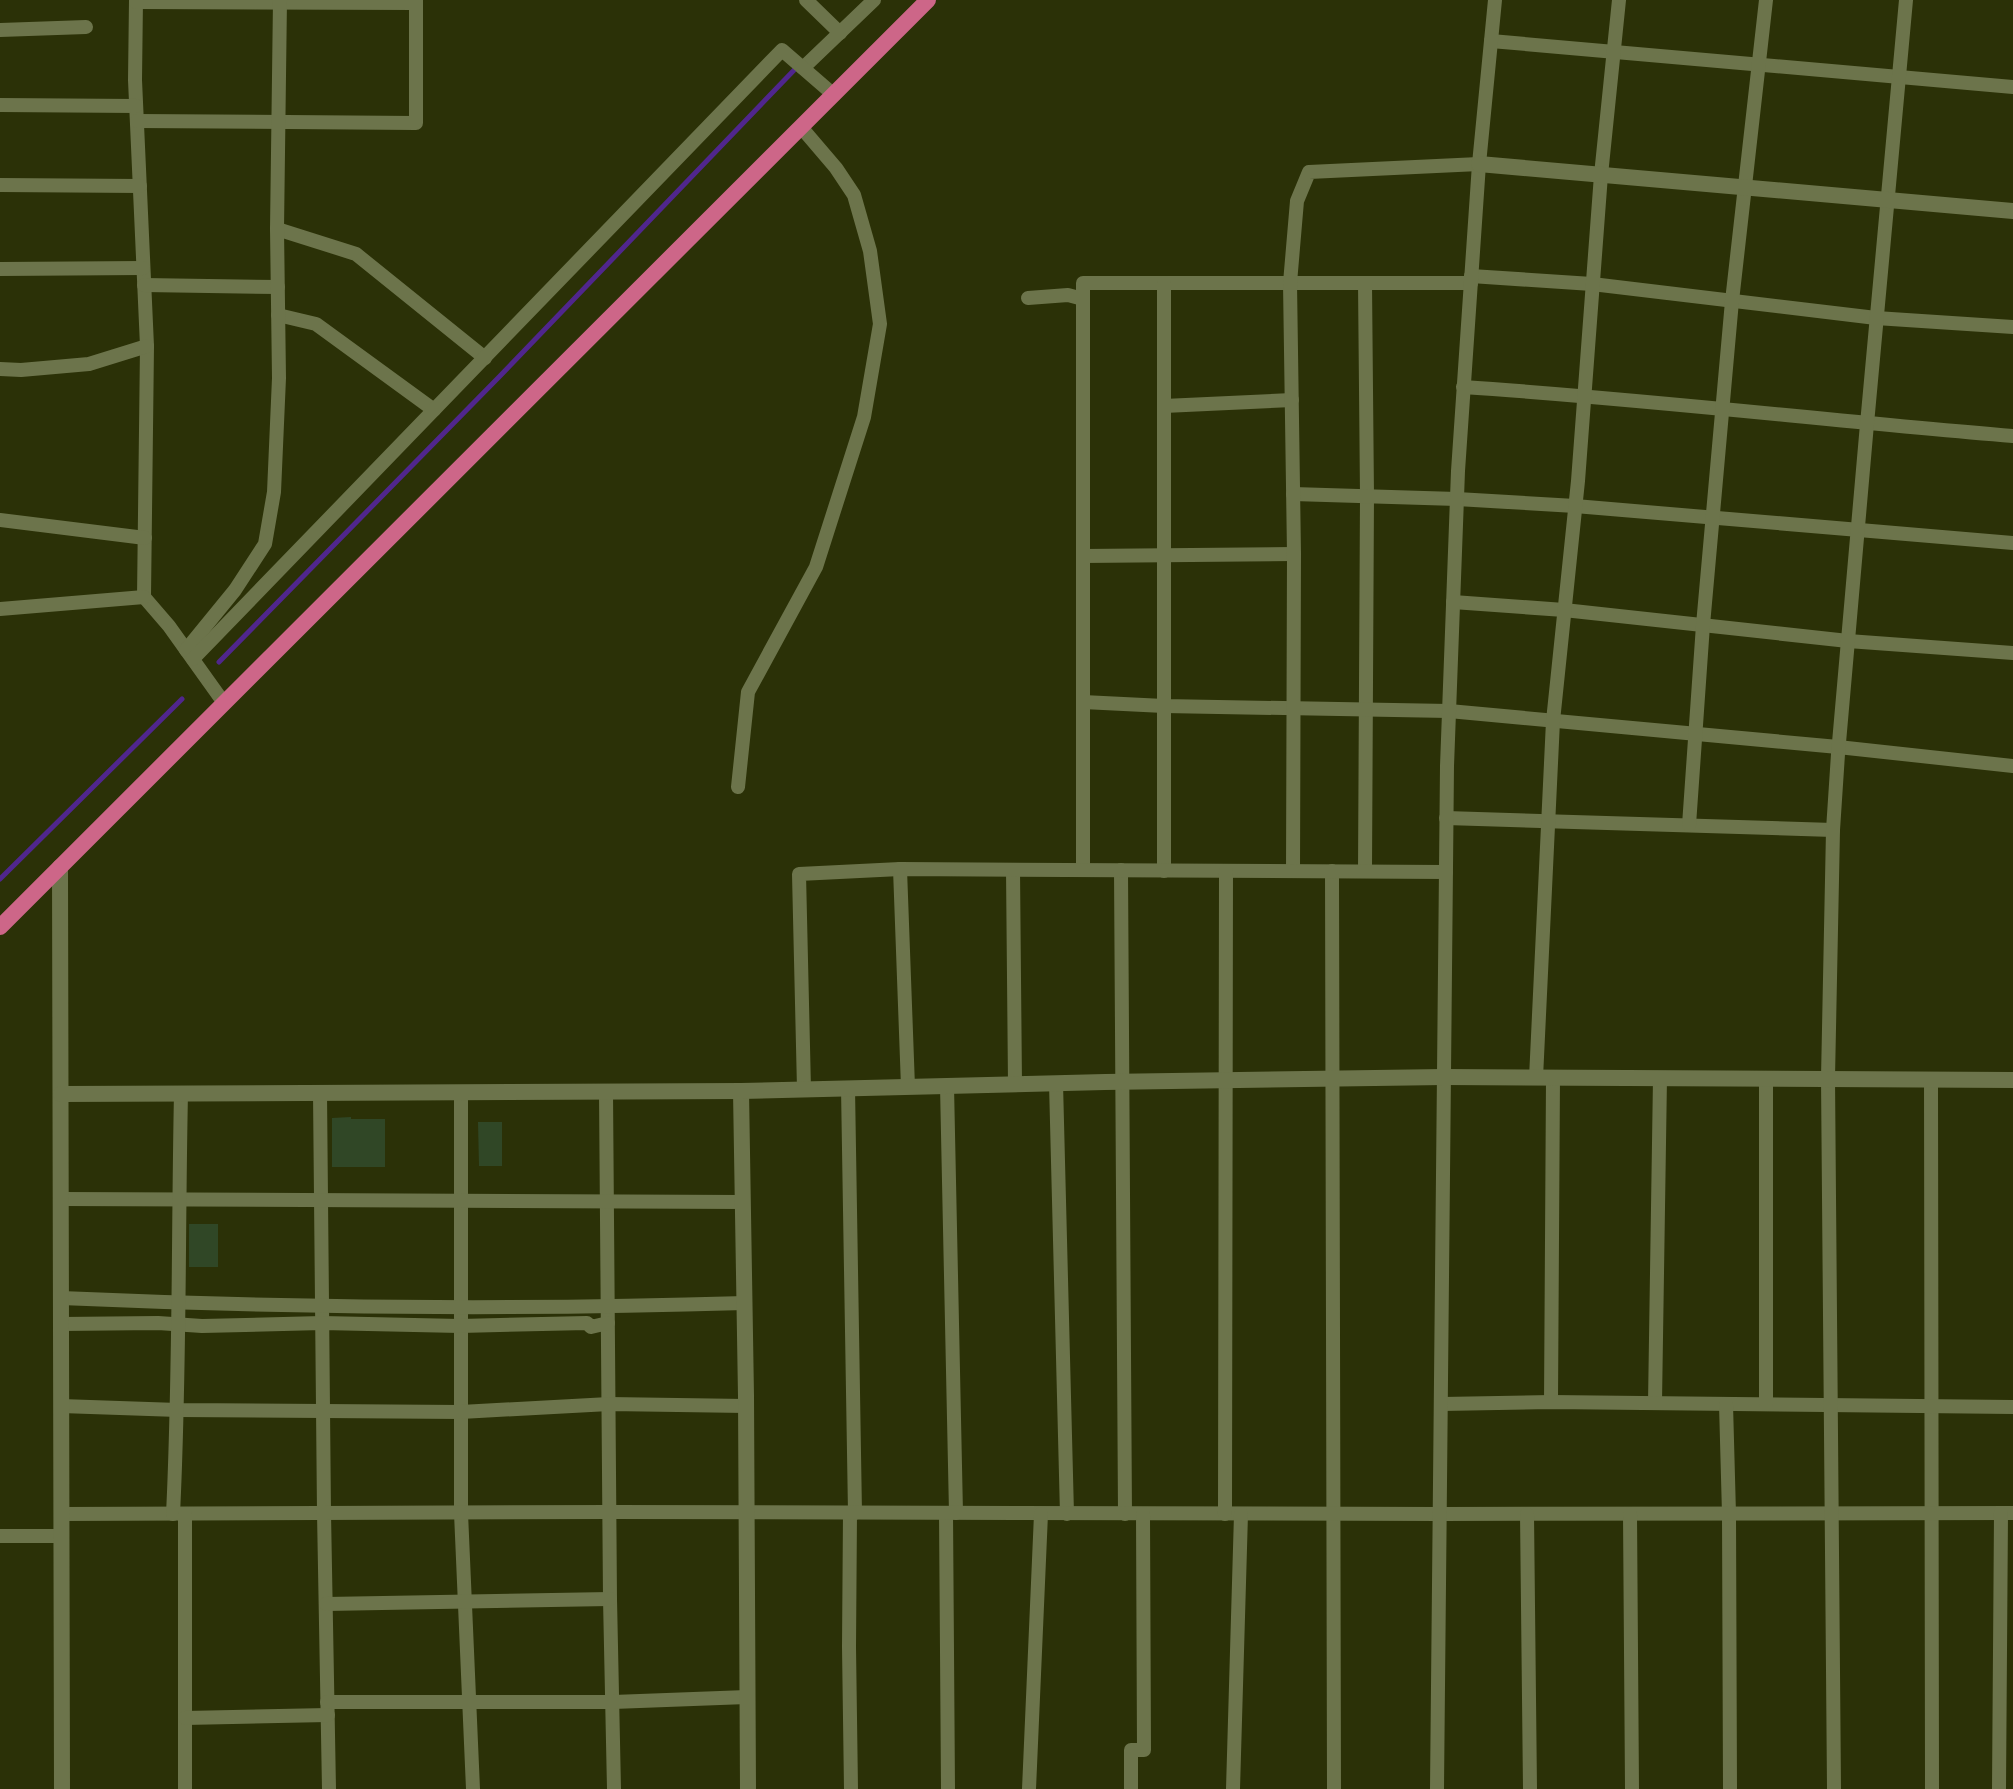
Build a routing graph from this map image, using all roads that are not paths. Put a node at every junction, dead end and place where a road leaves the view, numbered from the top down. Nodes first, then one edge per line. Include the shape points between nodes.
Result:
1 (806, 0) edge
2 (874, 0) edge
3 (928, 0) edge
4 (1495, 0) edge
5 (1619, 0) edge
6 (1766, 0) edge
7 (1906, 0) edge
8 (136, 1) edge
9 (280, 1) edge
10 (416, 2) edge
11 (86, 27) dead end
12 (0, 30) edge
13 (840, 33) junction
14 (1491, 41) junction
15 (1613, 51) junction
16 (1759, 64) junction
17 (803, 68) junction
18 (1899, 78) junction
19 (2013, 87) edge
20 (834, 95) junction
21 (0, 105) edge
22 (136, 106) junction
23 (137, 121) junction
24 (278, 121) junction
25 (801, 127) junction
26 (1479, 164) junction
27 (1601, 175) junction
28 (0, 185) edge
29 (140, 186) junction
30 (1746, 188) junction
31 (1887, 200) junction
32 (2013, 211) edge
33 (277, 229) junction
34 (0, 268) edge
35 (143, 268) junction
36 (1471, 279) junction
37 (1164, 283) junction
38 (1290, 283) junction
39 (1365, 283) junction
40 (1592, 284) junction
41 (144, 285) junction
42 (278, 287) junction
43 (1028, 298) dead end
44 (1083, 299) junction
45 (1732, 301) junction
46 (278, 315) junction
47 (1876, 318) junction
48 (2013, 327) edge
49 (147, 346) junction
50 (485, 357) junction
51 (0, 369) edge
52 (1463, 387) junction
53 (1584, 395) junction
54 (1292, 400) junction
55 (1164, 406) junction
56 (434, 410) junction
57 (1722, 410) junction
58 (1867, 424) junction
59 (2013, 436) edge
60 (1293, 494) junction
61 (1368, 496) junction
62 (1457, 498) junction
63 (1575, 506) junction
64 (1713, 517) junction
65 (0, 519) edge
66 (1857, 529) junction
67 (145, 538) junction
68 (2013, 543) edge
69 (1294, 554) junction
70 (1164, 555) junction
71 (1083, 556) junction
72 (144, 597) junction
73 (1453, 602) junction
74 (0, 609) edge
75 (1564, 610) junction
76 (1703, 625) junction
77 (1848, 641) junction
78 (2013, 653) edge
79 (189, 655) junction
80 (1083, 702) junction
81 (224, 704) junction
82 (1164, 706) junction
83 (1293, 707) junction
84 (1366, 710) junction
85 (1449, 711) junction
86 (1553, 721) junction
87 (1695, 734) junction
88 (1838, 747) junction
89 (2013, 766) edge
90 (738, 787) dead end
91 (1446, 818) junction
92 (1548, 820) junction
93 (1689, 825) junction
94 (1833, 830) junction
95 (60, 867) junction
96 (900, 869) junction
97 (1013, 870) junction
98 (1083, 870) junction
99 (1121, 870) junction
100 (1164, 871) junction
101 (1226, 871) junction
102 (1293, 871) junction
103 (1332, 871) junction
104 (1365, 871) junction
105 (1446, 872) junction
106 (0, 927) edge
107 (1444, 1077) junction
108 (1545, 1078) junction
109 (1660, 1078) junction
110 (1766, 1078) junction
111 (1828, 1078) junction
112 (1333, 1079) junction
113 (1931, 1079) junction
114 (1225, 1080) junction
115 (2013, 1080) edge
116 (1123, 1082) junction
117 (1056, 1083) junction
118 (1015, 1084) junction
119 (947, 1086) junction
120 (908, 1087) junction
121 (848, 1088) junction
122 (804, 1089) junction
123 (741, 1091) junction
124 (461, 1092) junction
125 (606, 1092) junction
126 (320, 1093) junction
127 (61, 1094) junction
128 (181, 1094) junction
129 (61, 1199) junction
130 (321, 1200) junction
131 (179, 1201) junction
132 (461, 1202) junction
133 (607, 1202) junction
134 (743, 1202) junction
135 (61, 1298) junction
136 (178, 1303) junction
137 (745, 1303) junction
138 (322, 1306) junction
139 (461, 1307) junction
140 (608, 1307) junction
141 (322, 1323) junction
142 (608, 1323) junction
143 (61, 1324) junction
144 (178, 1324) junction
145 (460, 1326) junction
146 (1551, 1402) junction
147 (1655, 1403) junction
148 (609, 1404) junction
149 (1442, 1404) junction
150 (1726, 1404) junction
151 (1766, 1404) junction
152 (1831, 1404) junction
153 (61, 1406) junction
154 (746, 1406) junction
155 (1931, 1407) junction
156 (2013, 1407) edge
157 (178, 1410) junction
158 (323, 1412) junction
159 (461, 1412) junction
160 (461, 1512) junction
161 (610, 1512) junction
162 (747, 1512) junction
163 (324, 1513) junction
164 (853, 1513) junction
165 (951, 1513) junction
166 (1930, 1513) junction
167 (2007, 1513) edge
168 (61, 1514) junction
169 (179, 1514) junction
170 (1041, 1514) junction
171 (1067, 1514) junction
172 (1125, 1514) junction
173 (1143, 1514) junction
174 (1225, 1514) junction
175 (1241, 1514) junction
176 (1334, 1514) junction
177 (1440, 1514) junction
178 (1527, 1514) junction
179 (1630, 1514) junction
180 (1729, 1514) junction
181 (1832, 1514) junction
182 (0, 1536) edge
183 (61, 1536) junction
184 (2007, 1586) edge
185 (610, 1599) junction
186 (466, 1602) junction
187 (326, 1604) junction
188 (747, 1697) junction
189 (613, 1702) junction
190 (470, 1703) junction
191 (327, 1708) junction
192 (185, 1718) junction
193 (62, 1789) edge
194 (185, 1789) edge
195 (329, 1789) edge
196 (473, 1789) edge
197 (614, 1789) edge
198 (748, 1789) edge
199 (852, 1789) edge
200 (948, 1789) edge
201 (1029, 1789) edge
202 (1131, 1789) edge
203 (1233, 1789) edge
204 (1334, 1789) edge
205 (1437, 1789) edge
206 (1530, 1789) edge
207 (1632, 1789) edge
208 (1730, 1789) edge
209 (1834, 1789) edge
210 (1932, 1789) edge
211 (1999, 1789) edge

1 - 13 street
2 - 13 street
3 - 20 highway
4 - 14 street
5 - 15 street
6 - 16 street
7 - 18 street
8 - 9 street
8 - 22 street
9 - 10 street
9 - 24 street
10 - 24 street via 416,123
11 - 12 street
13 - 17 street
14 - 15 street
14 - 26 street
15 - 16 street
15 - 27 street
16 - 18 street
16 - 30 street
17 - 20 street
17 - 50 street via 782,50
18 - 19 street
18 - 31 street
20 - 25 highway
21 - 22 street
22 - 23 street
23 - 24 street
23 - 29 street
24 - 33 street
25 - 81 highway
25 - 90 street via 854,195 870,251 880,324 864,417 816,567 748,692
26 - 27 street
26 - 36 street
26 - 38 street via 1309,172 1297,201
27 - 30 street
27 - 40 street
28 - 29 street
29 - 35 street
30 - 31 street
30 - 45 street
31 - 32 street
31 - 47 street
33 - 42 street
33 - 50 street via 356,254
34 - 35 street
35 - 41 street
36 - 39 street
36 - 40 street
36 - 52 street
37 - 38 street
37 - 44 street via 1083,284
37 - 55 street
38 - 39 street
38 - 54 street
39 - 61 street
40 - 45 street
40 - 53 street
41 - 42 street
41 - 49 street
42 - 46 street
43 - 44 street via 1068,294
44 - 71 street
45 - 47 street
45 - 57 street
46 - 56 street via 316,324
46 - 79 street via 274,492 265,544
47 - 48 street
47 - 58 street
49 - 51 street via 89,364
49 - 67 street
50 - 56 street
52 - 53 street
52 - 62 street
53 - 57 street
53 - 63 street
54 - 55 street
54 - 60 street
55 - 70 street
56 - 79 street
57 - 58 street
57 - 64 street
58 - 59 street
58 - 66 street
60 - 61 street
60 - 69 street
61 - 62 street
61 - 84 street
62 - 63 street
62 - 73 street
63 - 64 street
63 - 75 street
64 - 66 street
64 - 76 street
65 - 67 street
66 - 68 street
66 - 77 street
67 - 72 street
69 - 70 street
69 - 83 street
70 - 71 street
70 - 82 street
71 - 80 street
72 - 74 street
72 - 79 street
73 - 75 street
73 - 85 street
75 - 76 street
75 - 86 street
76 - 77 street
76 - 87 street
77 - 78 street
77 - 88 street
79 - 81 street
80 - 82 street
80 - 98 street
81 - 95 highway
82 - 83 street
82 - 100 street
83 - 84 street
83 - 102 street
84 - 85 street
84 - 104 street
85 - 86 street
85 - 91 street
86 - 87 street
86 - 92 street
87 - 88 street
87 - 93 street
88 - 89 street
88 - 94 street
91 - 92 street
91 - 105 street
92 - 93 street
92 - 108 street
93 - 94 street
94 - 111 street
95 - 106 highway
95 - 127 street
96 - 97 street
96 - 120 street
96 - 122 street via 799,874
97 - 98 street
97 - 118 street
98 - 99 street
99 - 100 street
99 - 116 street
100 - 101 street
101 - 102 street
101 - 114 street
102 - 103 street
103 - 104 street
103 - 112 street
104 - 105 street
105 - 107 street
107 - 108 street
107 - 112 street
107 - 149 street
108 - 109 street
108 - 146 street
109 - 110 street
109 - 147 street
110 - 111 street
110 - 151 street
111 - 113 street
111 - 152 street
112 - 114 street
112 - 176 street
113 - 115 street
113 - 155 street
114 - 116 street
114 - 174 street
116 - 117 street
116 - 172 street
117 - 118 street
117 - 171 street
118 - 119 street
119 - 120 street
119 - 165 street
120 - 121 street
121 - 122 street
121 - 164 street
122 - 123 street
123 - 125 street
123 - 134 street
124 - 125 street
124 - 126 street
124 - 132 street
125 - 133 street
126 - 128 street
126 - 130 street
127 - 128 street
127 - 129 street
128 - 131 street
129 - 131 street
129 - 135 street
130 - 131 street
130 - 132 street
130 - 138 street
131 - 136 street
132 - 133 street
132 - 139 street
133 - 134 street
133 - 140 street
134 - 137 street
135 - 136 street
135 - 143 street
136 - 138 street
136 - 144 street
137 - 140 street
137 - 154 street
138 - 139 street
138 - 141 street
139 - 140 street
139 - 145 street
140 - 142 street
141 - 144 street
141 - 145 street
141 - 158 street
142 - 145 street via 591,1327 586,1323
142 - 148 street
143 - 144 street
143 - 153 street
144 - 157 street
145 - 159 street
146 - 147 street
146 - 149 street
147 - 150 street
148 - 154 street
148 - 159 street
148 - 161 street
149 - 177 street
150 - 151 street
150 - 180 street
151 - 152 street
152 - 155 street
152 - 181 street
153 - 157 street
153 - 168 street
154 - 162 street
155 - 156 street
155 - 166 street
157 - 158 street
157 - 169 street
158 - 159 street
158 - 163 street
159 - 160 street
160 - 161 street
160 - 163 street
160 - 186 street
161 - 162 street
161 - 185 street
162 - 164 street
162 - 188 street
163 - 169 street
163 - 187 street
164 - 165 street
164 - 199 street via 849,1647
165 - 170 street
165 - 200 street
166 - 167 street
166 - 181 street
166 - 210 street
167 - 184 street
168 - 169 street
168 - 183 street
169 - 192 street
170 - 171 street
170 - 201 street
171 - 172 street
172 - 173 street
173 - 174 street
173 - 202 street via 1144,1750 1131,1750
174 - 175 street
175 - 176 street
175 - 203 street
176 - 177 street
176 - 204 street
177 - 178 street
177 - 205 street
178 - 179 street
178 - 206 street
179 - 180 street
179 - 207 street
180 - 181 street
180 - 208 street
181 - 209 street
182 - 183 street
183 - 193 street
184 - 211 street
185 - 186 street
185 - 189 street
186 - 187 street
186 - 190 street
187 - 191 street
188 - 189 street
188 - 198 street
189 - 190 street
189 - 197 street
190 - 191 street
190 - 196 street
191 - 192 street
191 - 195 street
192 - 194 street

